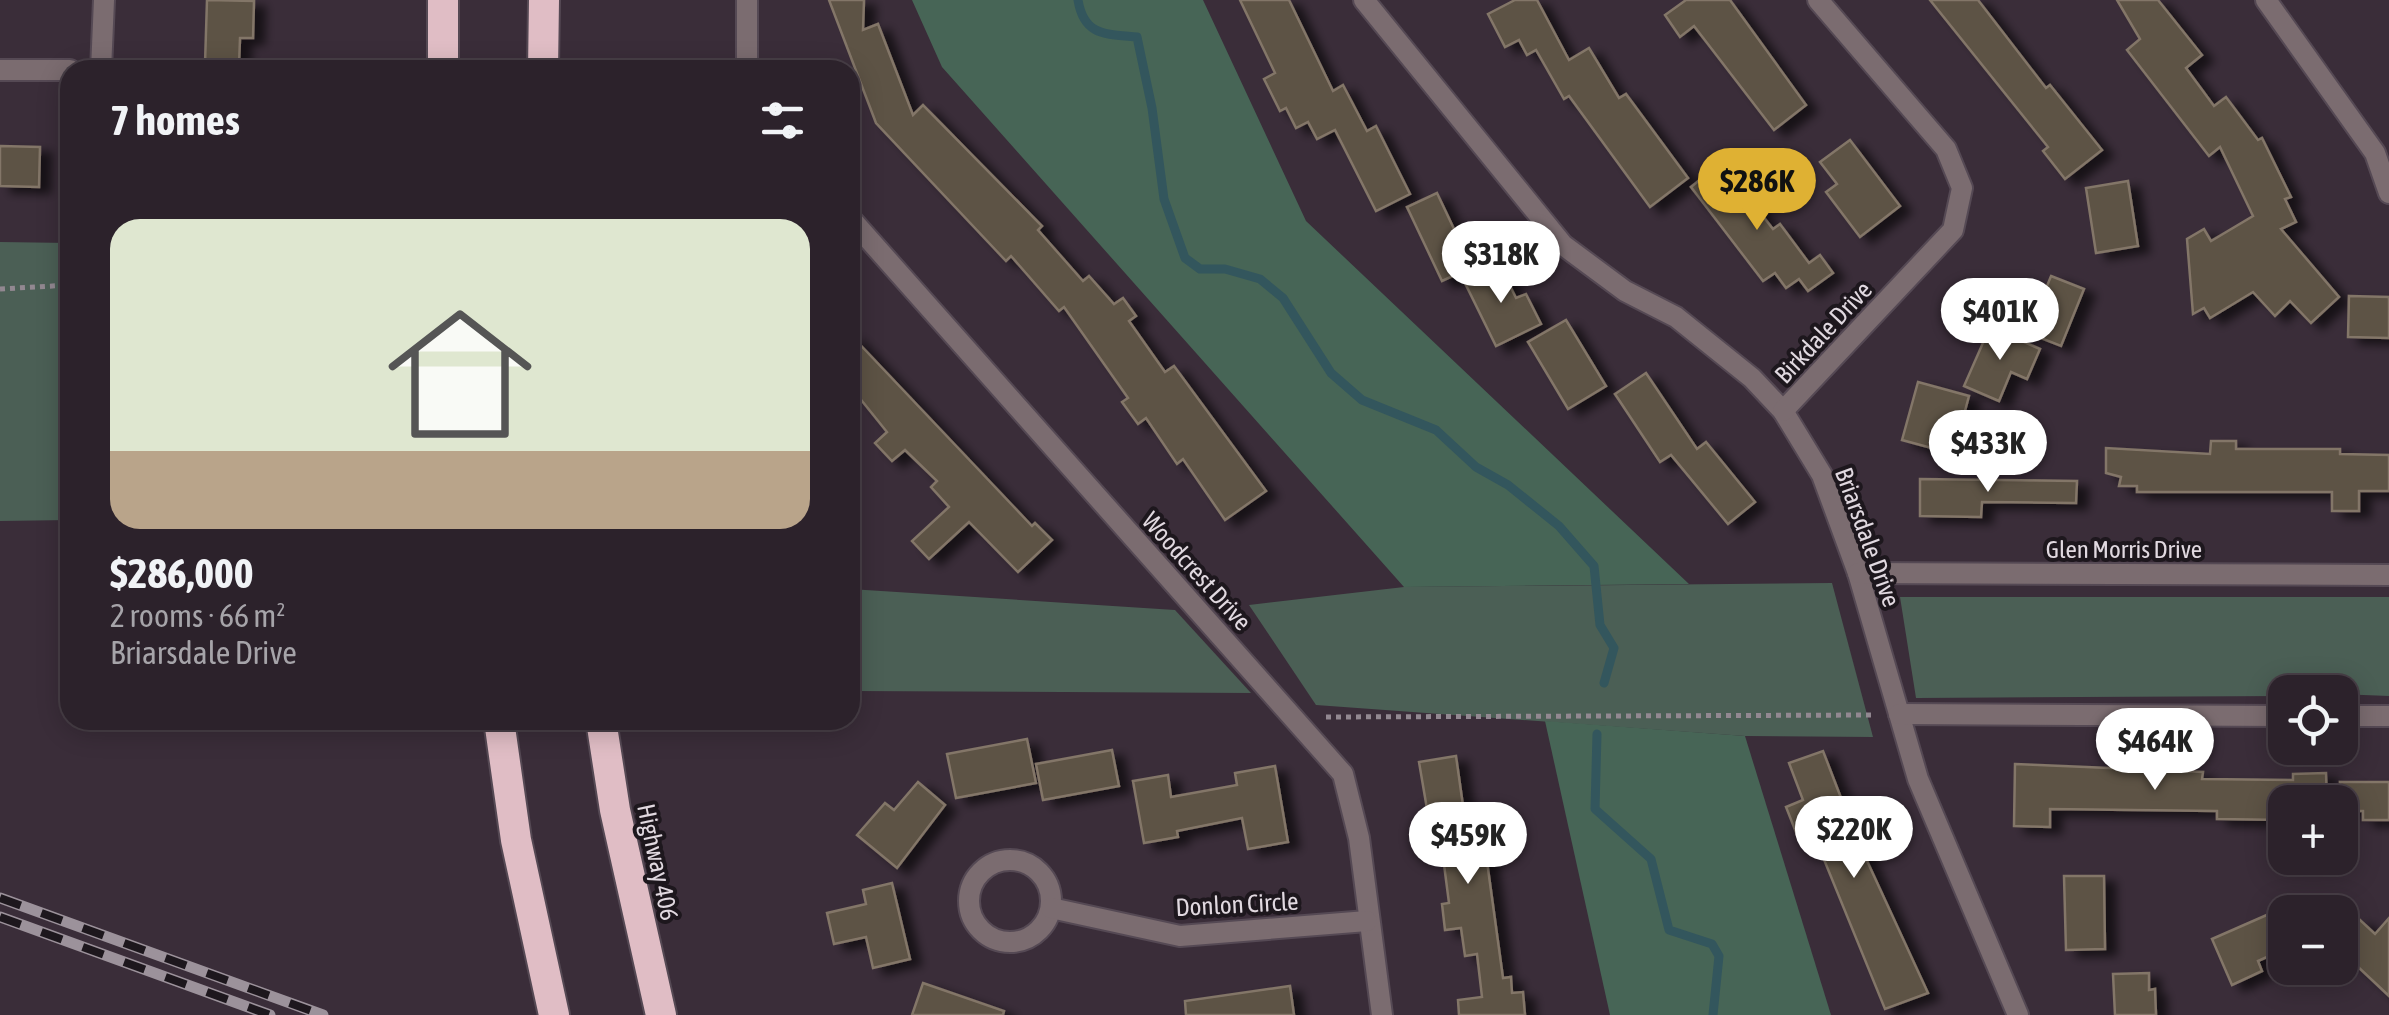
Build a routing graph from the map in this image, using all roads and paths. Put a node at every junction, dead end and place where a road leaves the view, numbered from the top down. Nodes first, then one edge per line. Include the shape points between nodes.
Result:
1 (104, 0) edge
2 (443, 0) edge
3 (544, 0) edge
4 (747, 0) edge
5 (1364, 0) edge
6 (1818, 0) edge
7 (2266, 0) edge
8 (101, 60) edge
9 (444, 60) edge
10 (543, 60) edge
11 (747, 60) edge
12 (0, 70) edge
13 (60, 70) edge
14 (2389, 193) edge
15 (860, 229) edge
16 (60, 286) edge
17 (0, 289) edge
18 (1783, 411) junction
19 (1858, 573) junction
20 (2389, 575) edge
21 (1898, 714) junction
22 (2268, 716) edge
23 (2358, 716) edge
24 (2389, 716) edge
25 (1293, 717) junction
26 (500, 730) edge
27 (603, 730) edge
28 (1051, 908) junction
29 (1367, 921) junction
30 (554, 1015) edge
31 (661, 1015) edge
32 (1382, 1015) edge
33 (2018, 1015) edge

1 - 8 street
2 - 9 highway
3 - 10 highway
4 - 11 street
5 - 18 street, Briarsdale Drive via 1564,245 1625,292 1676,317
6 - 18 street, Birkdale Drive via 1946,149 1962,188 1953,230
7 - 14 street via 2375,153
12 - 13 street
15 - 25 street, Woodcrest Drive
16 - 17 path
18 - 19 street, Briarsdale Drive via 1822,475
19 - 20 street, Glen Morris Drive
19 - 21 street, Briarsdale Drive
21 - 22 street
21 - 25 path
21 - 33 street, Briarsdale Drive via 1918,779
23 - 24 street
25 - 29 street, Woodcrest Drive via 1343,774 1359,838
26 - 30 highway via 516,840
27 - 31 highway, Highway 406
28 - 28 street via 1048,882 1017,860 980,872 969,895 975,922 1011,943 1037,932
28 - 29 street, Donlon Circle via 1180,936
29 - 32 street, Woodcrest Drive

